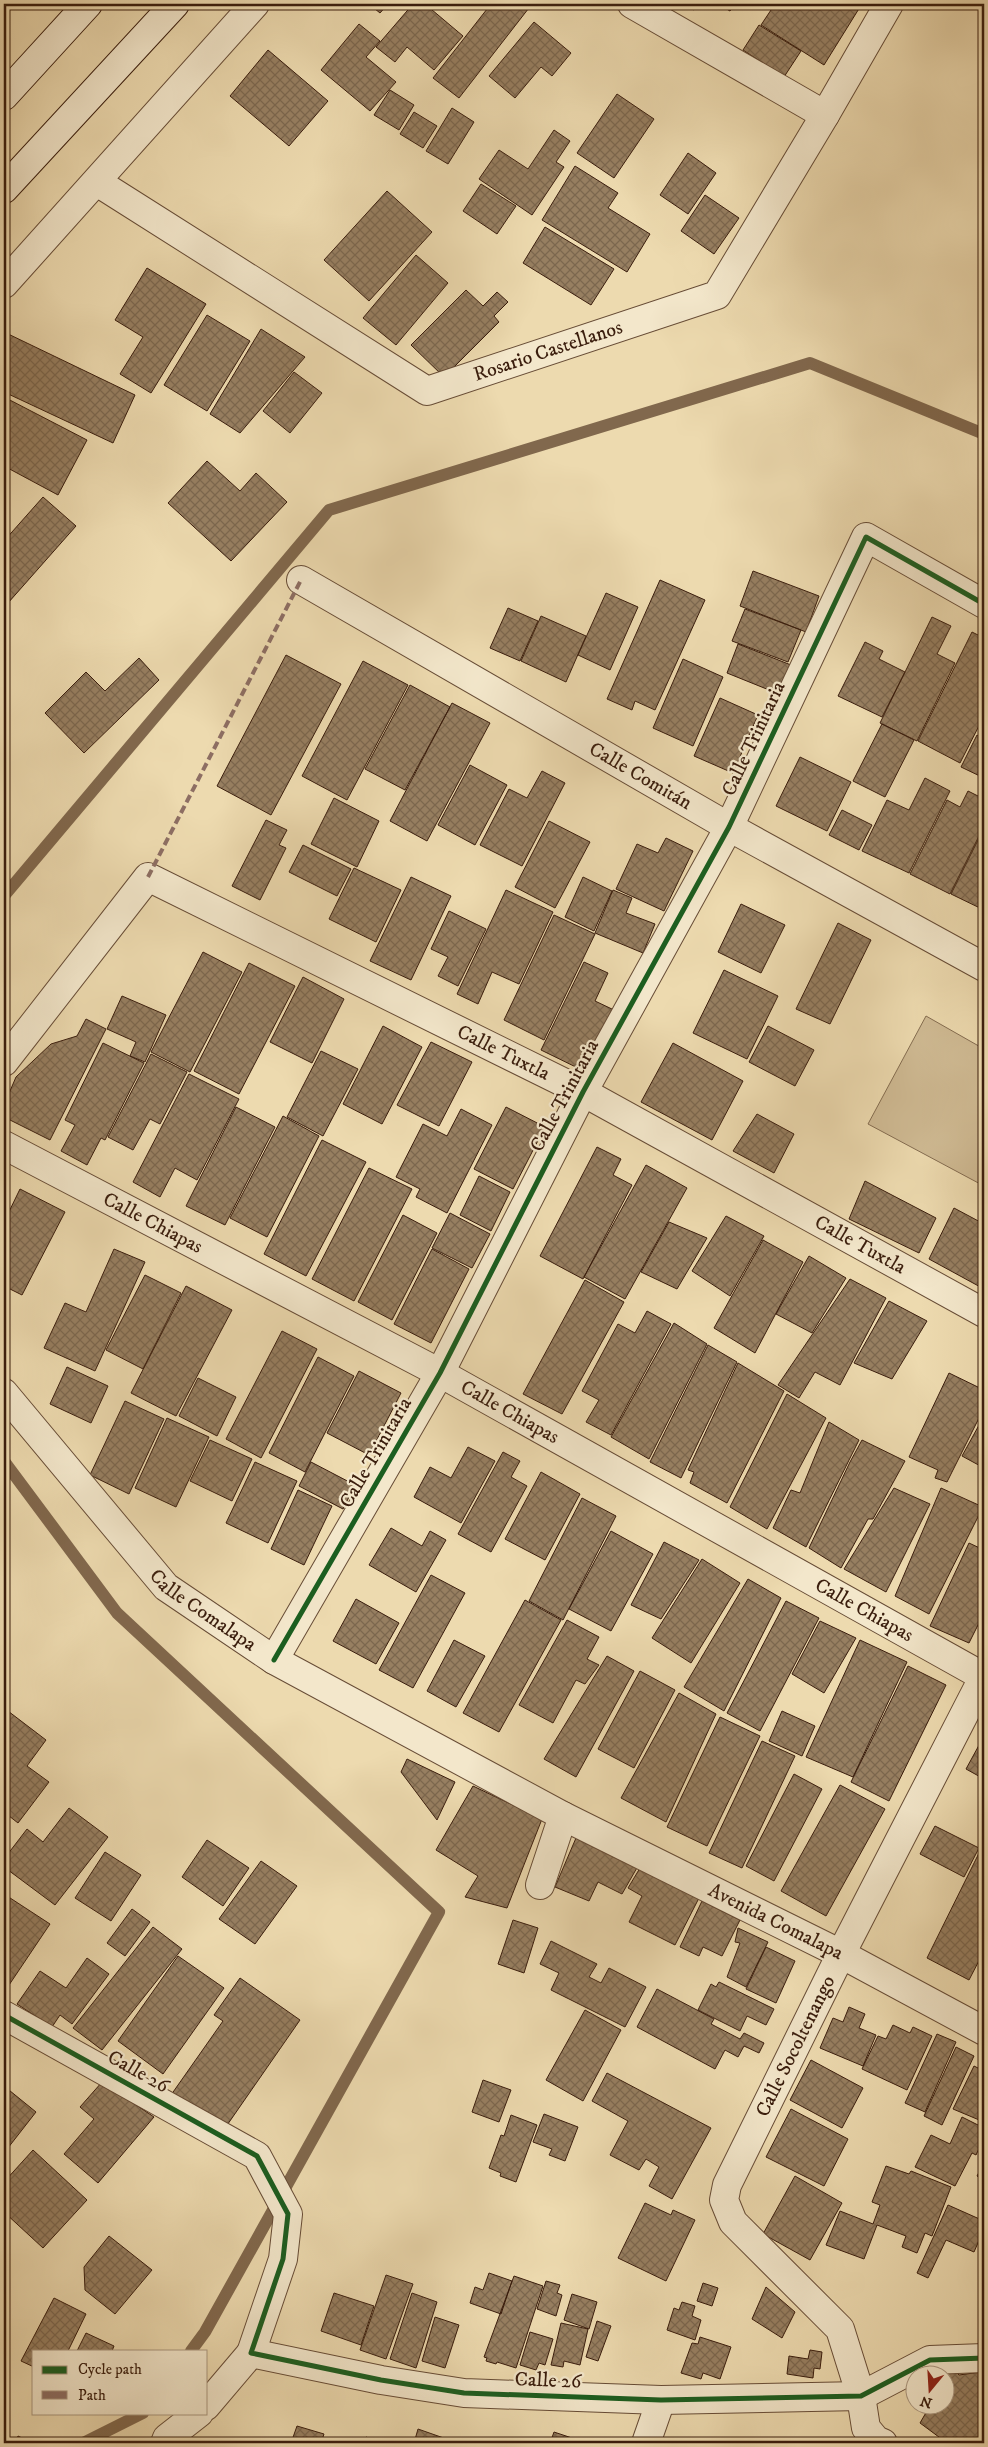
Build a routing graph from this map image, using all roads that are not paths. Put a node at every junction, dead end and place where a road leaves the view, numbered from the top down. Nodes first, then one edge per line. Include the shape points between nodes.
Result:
1 (88, 4) edge
2 (175, 4) edge
3 (255, 4) edge
4 (632, 4) edge
5 (889, 4) edge
6 (4, 96) edge
7 (826, 115) junction
8 (97, 182) junction
9 (4, 189) edge
10 (4, 284) edge
11 (301, 580) dead end
12 (984, 604) edge
13 (729, 827) junction
14 (984, 967) edge
15 (4, 1062) edge
16 (583, 1092) junction
17 (4, 1145) edge
18 (984, 1313) edge
19 (440, 1373) junction
20 (4, 1393) edge
21 (274, 1660) junction
22 (984, 1677) edge
23 (563, 1816) junction
24 (540, 1885) dead end
25 (841, 1954) junction
26 (4, 2015) edge
27 (984, 2031) edge
28 (251, 2353) junction
29 (984, 2358) edge
30 (862, 2396) junction
31 (661, 2400) junction
32 (208, 2404) edge
33 (197, 2414) edge
34 (165, 2443) edge
35 (646, 2443) edge
36 (883, 2443) edge

1 - 6 street
2 - 9 street
3 - 8 street
4 - 7 street
5 - 7 street, Rosario Castellanos
7 - 8 street, Rosario Castellanos via 717,295 427,391
8 - 10 street
11 - 13 street, Calle Comitán
12 - 13 street, Calle Trinitaria via 866,537
13 - 14 street, Calle Comitán
13 - 16 street, Calle Trinitaria
15 - 16 street, Calle Tuxtla via 148,877
16 - 18 street, Calle Tuxtla
16 - 19 street, Calle Trinitaria
17 - 19 street, Calle Chiapas
19 - 21 street, Calle Trinitaria
19 - 22 street, Calle Chiapas
20 - 21 street, Calle Comalapa via 166,1587
21 - 23 street, Calle Comalapa
22 - 25 street, Calle Socoltenango
23 - 24 street
23 - 25 street, Avenida Comalapa
25 - 27 street, Avenida Comalapa
25 - 30 street, Calle Socoltenango via 727,2185 724,2200 733,2222 840,2329
26 - 28 street, Calle 26 via 257,2156 288,2214 283,2259
28 - 31 street, Calle 26 via 381,2380 464,2393
28 - 32 street
29 - 30 street, Calle 26 via 930,2360
30 - 31 street, Calle 26
30 - 36 street, Calle Socoltenango via 866,2428
31 - 35 street
33 - 34 street

